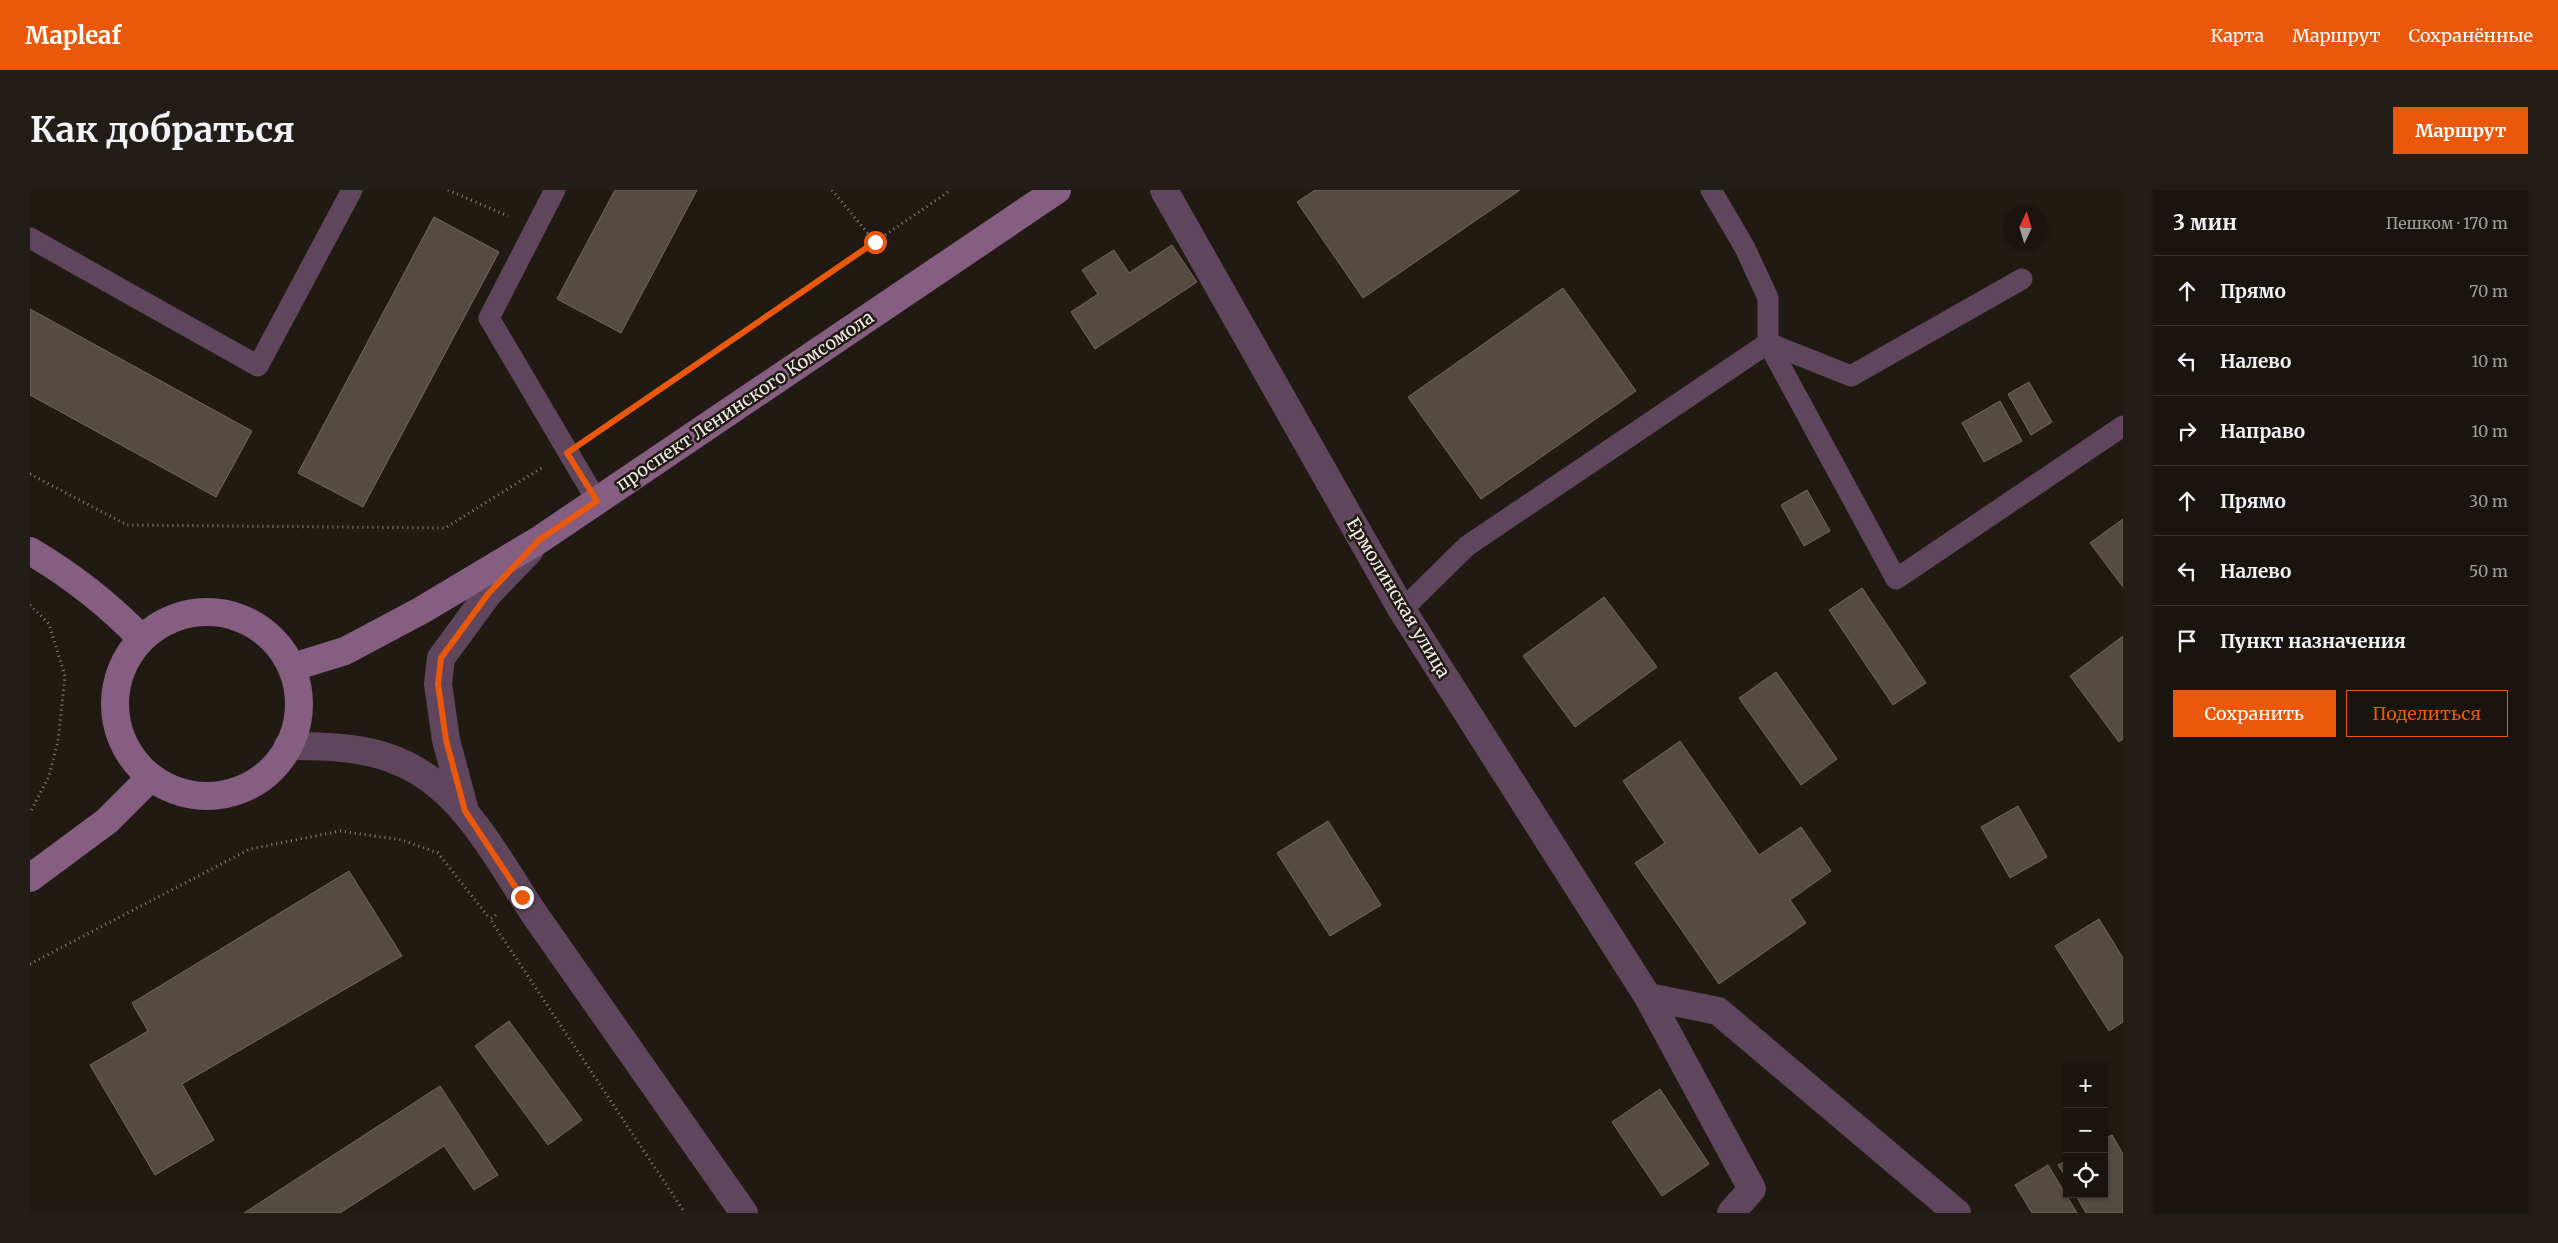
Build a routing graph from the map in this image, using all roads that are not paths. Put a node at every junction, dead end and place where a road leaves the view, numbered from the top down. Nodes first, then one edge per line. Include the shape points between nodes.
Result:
1 (352, 190) edge
2 (555, 190) edge
3 (1057, 190) edge
4 (1164, 190) edge
5 (1711, 190) edge
6 (30, 238) edge
7 (2022, 279) dead end
8 (1768, 343) junction
9 (2123, 426) edge
10 (597, 501) junction
11 (539, 540) junction
12 (30, 551) edge
13 (1402, 610) junction
14 (141, 638) junction
15 (293, 667) junction
16 (288, 746) junction
17 (150, 778) junction
18 (465, 811) junction
19 (30, 878) edge
20 (1648, 997) junction
21 (744, 1213) edge
22 (1731, 1213) edge
23 (1957, 1213) edge

1 - 6 lane via 258,366
2 - 10 lane via 489,318
3 - 10 main road, проспект Ленинского Комсомола
4 - 13 street, Ермолинская улица
5 - 8 lane via 1745,248 1768,298
7 - 8 lane via 1851,376
8 - 9 lane via 1896,579
8 - 13 lane via 1467,546
10 - 11 main road, проспект Ленинского Комсомола
11 - 15 main road, проспект Ленинского Комсомола via 422,610 345,651
11 - 18 street via 488,594 441,658 438,684 446,740
12 - 14 main road via 64,571 117,613
13 - 20 street, Ермолинская улица
14 - 15 main road via 166,621 195,612 225,612 253,623 277,642
14 - 17 main road via 126,659 116,684 114,710 120,736 132,759
15 - 16 main road via 300,691 300,716
16 - 17 main road via 284,760 267,776 240,792 209,797 178,792
16 - 18 street via 333,746 381,754 420,772
17 - 19 main road via 107,821
18 - 21 street
20 - 22 street, Ермолинская улица via 1752,1189
20 - 23 street via 1718,1011

